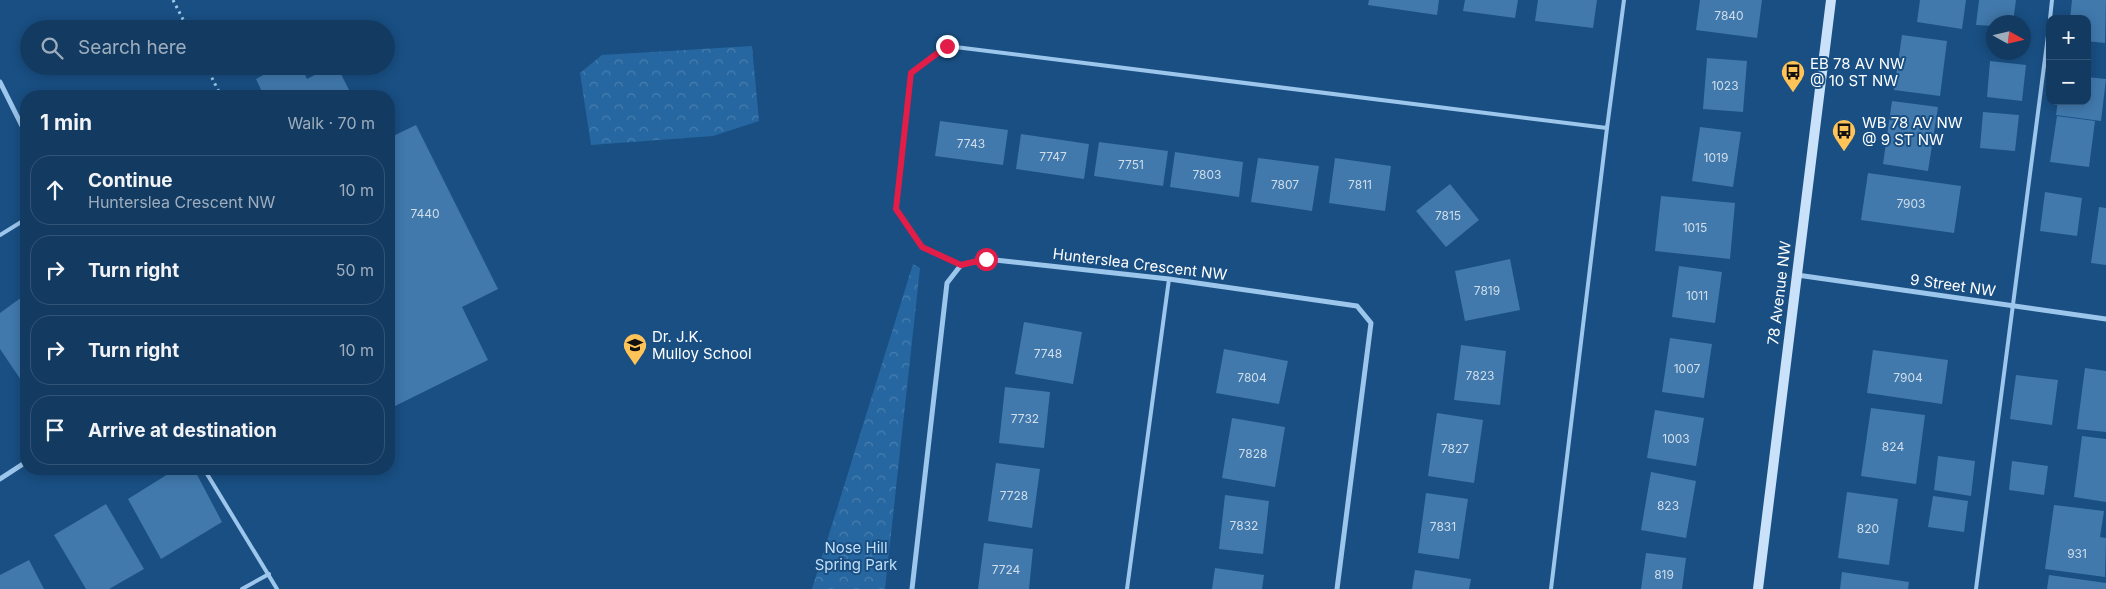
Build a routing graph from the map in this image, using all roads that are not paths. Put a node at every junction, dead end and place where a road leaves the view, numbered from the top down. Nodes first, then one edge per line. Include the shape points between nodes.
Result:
1 (1624, 0) edge
2 (1831, 0) edge
3 (2052, 0) edge
4 (2050, 15) edge
5 (2046, 51) edge
6 (0, 82) edge
7 (20, 122) edge
8 (1607, 128) junction
9 (20, 224) edge
10 (0, 236) edge
11 (961, 265) junction
12 (1797, 275) junction
13 (1169, 279) junction
14 (2014, 306) junction
15 (2106, 319) edge
16 (20, 466) edge
17 (208, 475) edge
18 (0, 479) edge
19 (268, 574) junction
20 (242, 589) edge
21 (277, 589) edge
22 (912, 589) edge
23 (1127, 589) edge
24 (1337, 589) edge
25 (1551, 589) edge
26 (1758, 589) edge
27 (1976, 589) edge

1 - 8 lane
2 - 12 street, 78 Avenue NW
3 - 4 lane
5 - 14 lane
6 - 7 street
8 - 11 lane via 947,46 911,73 896,209 922,247
8 - 25 lane
9 - 10 lane
11 - 13 street, Hunterslea Crescent NW via 986,259
11 - 22 street via 947,283
12 - 14 street, 9 Street NW
12 - 26 street, 78 Avenue NW
13 - 23 lane
13 - 24 street, Hunterslea Crescent NW via 1357,306 1371,323
14 - 15 street, 9 Street NW
14 - 27 lane
16 - 18 street
17 - 19 lane
19 - 20 lane
19 - 21 lane

